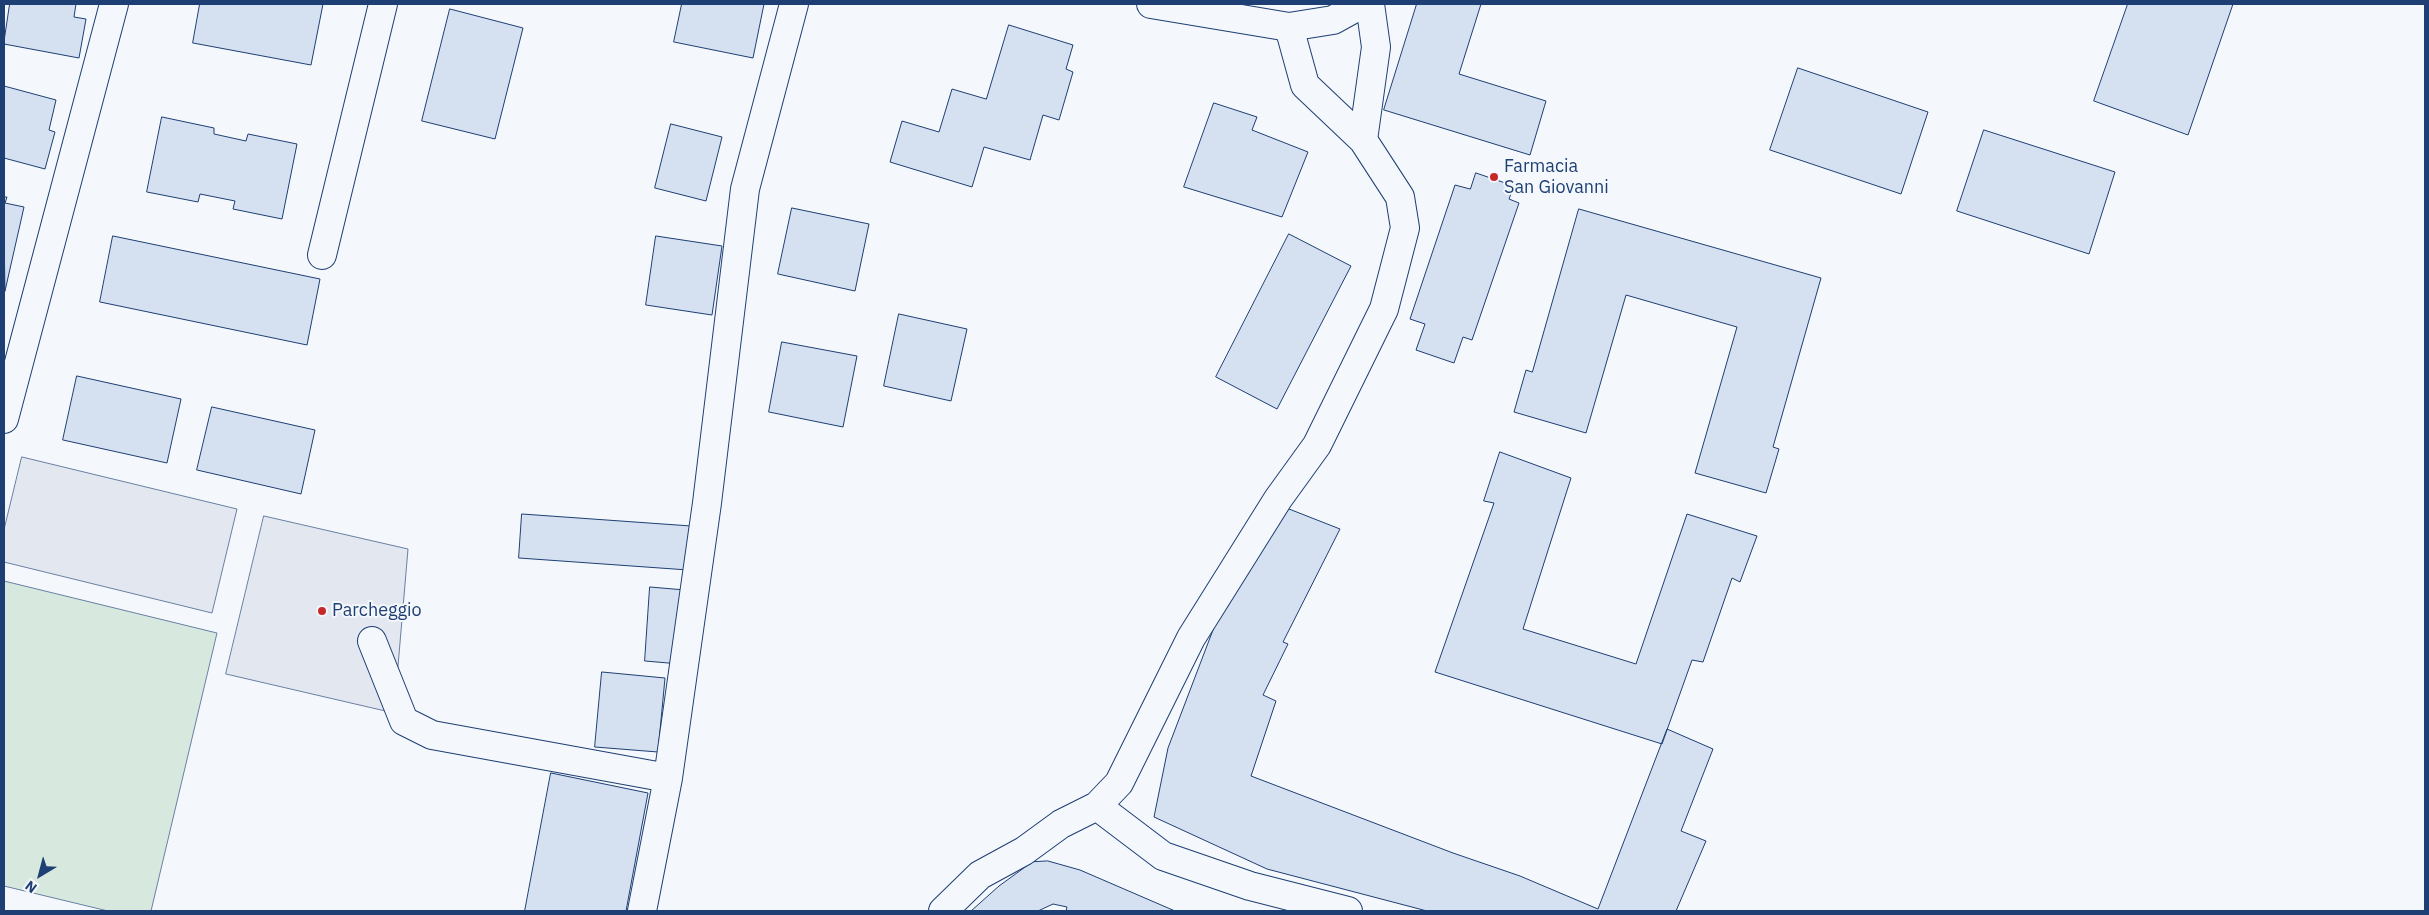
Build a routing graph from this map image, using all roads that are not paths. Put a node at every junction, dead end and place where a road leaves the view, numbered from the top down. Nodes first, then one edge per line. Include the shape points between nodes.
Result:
1 (114, 4) edge
2 (383, 4) edge
3 (794, 4) edge
4 (1152, 4) edge
5 (1362, 4) edge
6 (1370, 4) edge
7 (1289, 27) junction
8 (1363, 140) junction
9 (322, 255) dead end
10 (4, 419) edge
11 (372, 641) dead end
12 (668, 778) junction
13 (1097, 806) junction
14 (642, 911) edge
15 (943, 911) edge
16 (1348, 911) edge

1 - 10 street
2 - 9 street
3 - 12 street via 745,189 707,503
4 - 7 street
5 - 7 street via 1333,20
6 - 8 street via 1376,47
7 - 8 street via 1305,85
8 - 13 street via 1400,197 1405,228 1384,309 1317,445 1278,499 1196,630 1119,783
11 - 12 street via 404,722 432,735
12 - 14 street
13 - 15 street via 1061,824 1024,851 980,875
13 - 16 street via 1163,856 1250,886

